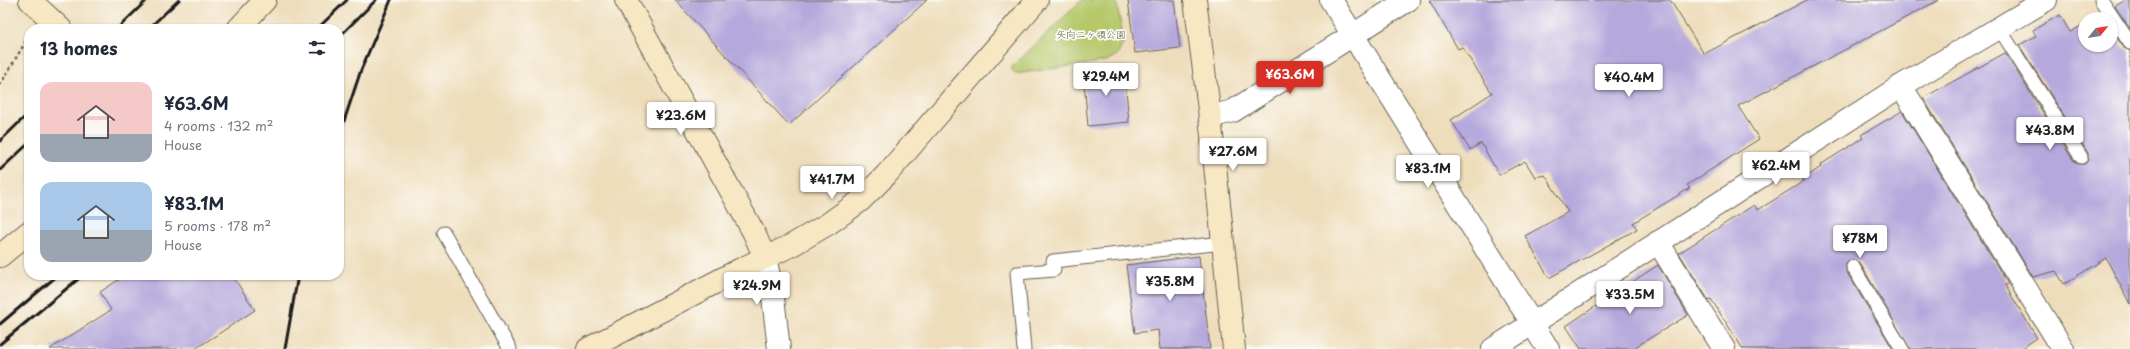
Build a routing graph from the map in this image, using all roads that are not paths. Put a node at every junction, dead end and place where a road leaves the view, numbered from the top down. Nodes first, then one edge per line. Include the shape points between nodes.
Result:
1 (30, 0) edge
2 (265, 0) edge
3 (626, 0) edge
4 (1036, 0) edge
5 (1331, 0) edge
6 (1408, 0) edge
7 (2046, 0) edge
8 (2101, 0) edge
9 (1197, 2) edge
10 (56, 24) edge
11 (243, 24) edge
12 (1999, 28) junction
13 (1354, 35) junction
14 (2130, 43) edge
15 (1901, 86) junction
16 (1210, 117) junction
17 (2081, 157) dead end
18 (444, 233) dead end
19 (24, 236) edge
20 (1658, 242) junction
21 (1223, 243) junction
22 (0, 256) edge
23 (765, 258) junction
24 (1853, 267) dead end
25 (1532, 324) junction
26 (510, 349) edge
27 (588, 349) edge
28 (779, 349) edge
29 (1024, 349) edge
30 (1234, 349) edge
31 (1494, 349) edge
32 (1548, 349) edge
33 (1724, 349) edge
34 (1902, 349) edge
35 (2063, 349) edge

1 - 10 street
2 - 11 street
3 - 23 street via 754,233
4 - 23 street via 886,175 860,201 828,224
5 - 13 street
6 - 13 street
7 - 12 street
8 - 14 lane
9 - 16 street
12 - 15 street
12 - 17 lane
13 - 16 street via 1233,111
13 - 25 street
15 - 20 street
15 - 35 street
16 - 21 street
18 - 26 lane
19 - 22 street
20 - 25 street
20 - 33 street
21 - 29 lane via 1053,261 1054,270 1017,273
21 - 30 street
23 - 27 street via 741,268
23 - 28 street via 772,289
24 - 34 lane
25 - 31 street
25 - 32 street

